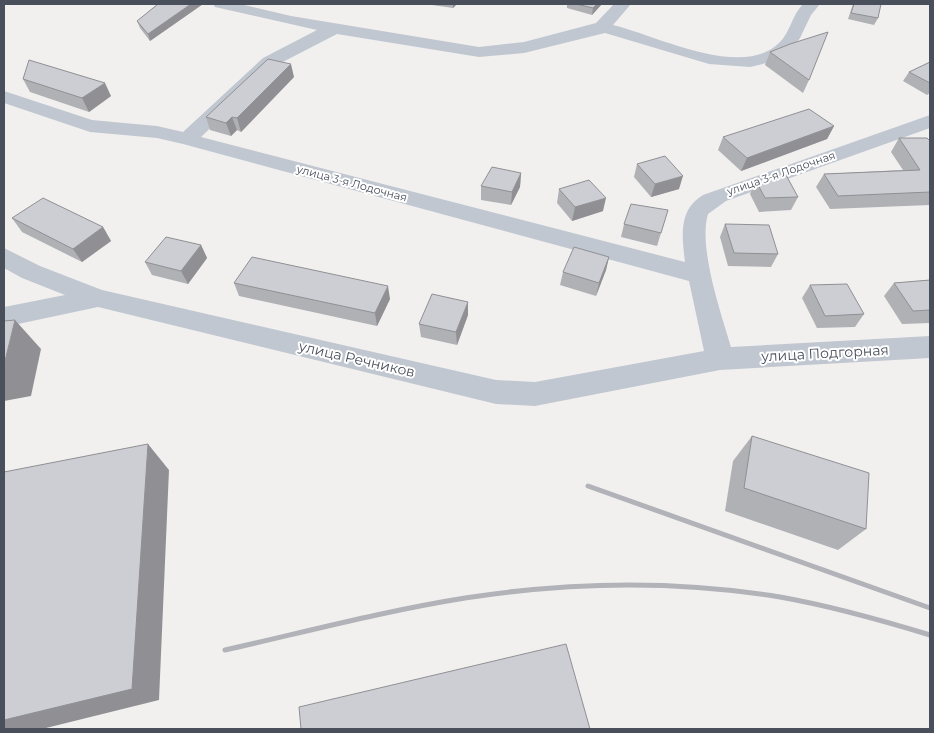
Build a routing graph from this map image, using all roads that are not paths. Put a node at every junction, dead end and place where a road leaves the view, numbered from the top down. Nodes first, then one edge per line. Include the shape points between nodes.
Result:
1 (221, 4) edge
2 (623, 4) edge
3 (812, 4) edge
4 (335, 28) junction
5 (602, 28) junction
6 (4, 97) edge
7 (930, 121) edge
8 (187, 139) junction
9 (4, 257) edge
10 (700, 275) junction
11 (98, 298) junction
12 (4, 318) edge
13 (930, 347) edge
14 (720, 359) junction

1 - 4 street
2 - 5 street
3 - 5 street via 804,10 785,48 753,62 711,59
4 - 5 street via 479,52 496,52
4 - 8 street via 269,62
6 - 8 street, улица 3-я Лодочная via 90,126 157,132
7 - 10 street, улица 3-я Лодочная via 718,196 704,204 696,215 693,231
8 - 10 street, улица 3-я Лодочная
9 - 11 street, улица Речников via 31,272
10 - 14 street, улица 3-я Лодочная
11 - 12 street
11 - 14 street, улица Речников via 496,392 535,394
13 - 14 street, улица Подгорная

